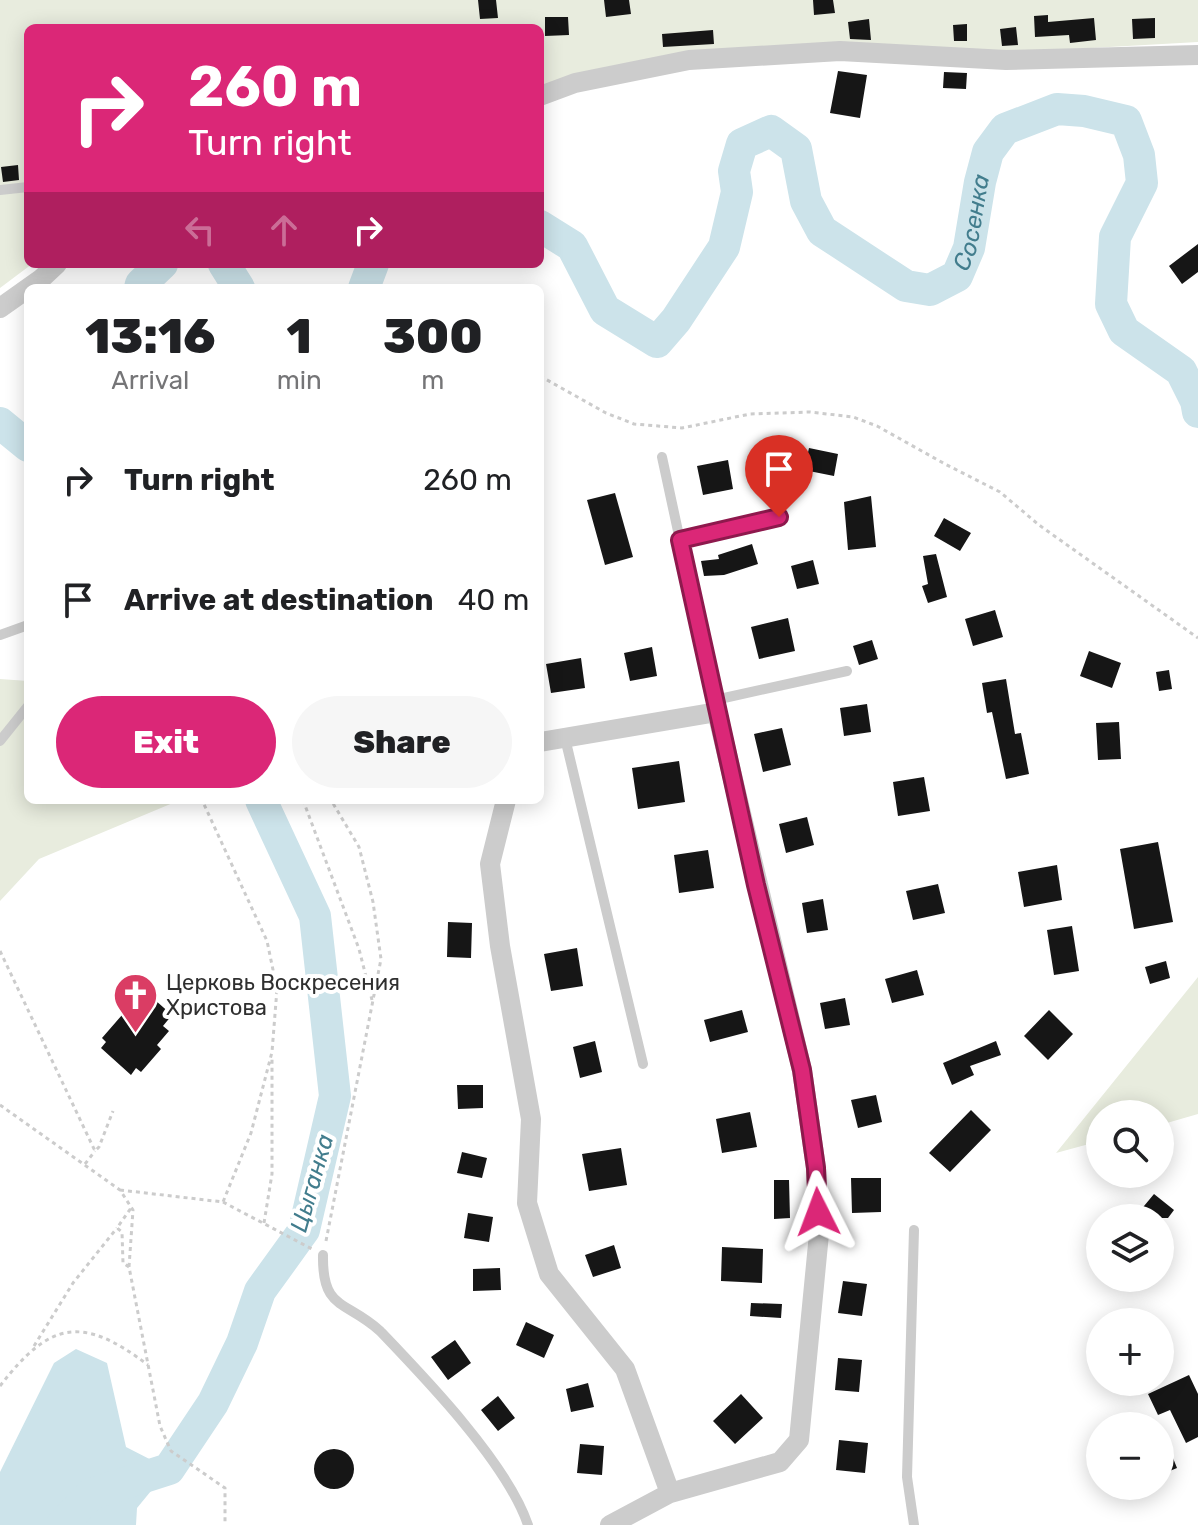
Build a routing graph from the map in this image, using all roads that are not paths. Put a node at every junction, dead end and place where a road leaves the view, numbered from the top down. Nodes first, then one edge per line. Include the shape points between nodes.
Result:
1 (1198, 55) edge
2 (544, 95) edge
3 (24, 187) edge
4 (0, 190) edge
5 (53, 268) edge
6 (34, 284) edge
7 (24, 291) edge
8 (0, 308) edge
9 (662, 457) dead end
10 (779, 517) dead end
11 (680, 540) junction
12 (24, 626) edge
13 (0, 635) edge
14 (847, 671) dead end
15 (716, 706) junction
16 (24, 711) edge
17 (565, 738) junction
18 (0, 741) edge
19 (544, 741) edge
20 (505, 804) edge
21 (643, 1064) dead end
22 (914, 1230) dead end
23 (323, 1255) road end
24 (670, 1493) junction
25 (528, 1525) edge
26 (610, 1525) edge
27 (914, 1525) edge

1 - 2 street via 1006,60 840,51 689,60 575,83
3 - 4 lane
5 - 6 street
7 - 8 street
9 - 11 lane
10 - 11 lane
11 - 15 lane
12 - 13 lane
14 - 15 lane
15 - 17 street
15 - 24 street via 802,1070 819,1234 799,1440 780,1462
16 - 18 lane
17 - 19 street
17 - 21 lane
20 - 24 street via 490,864 531,1119 527,1203 549,1274 625,1369
22 - 27 lane via 907,1477
23 - 25 lane via 327,1291 380,1331 481,1445 517,1498
24 - 26 street

